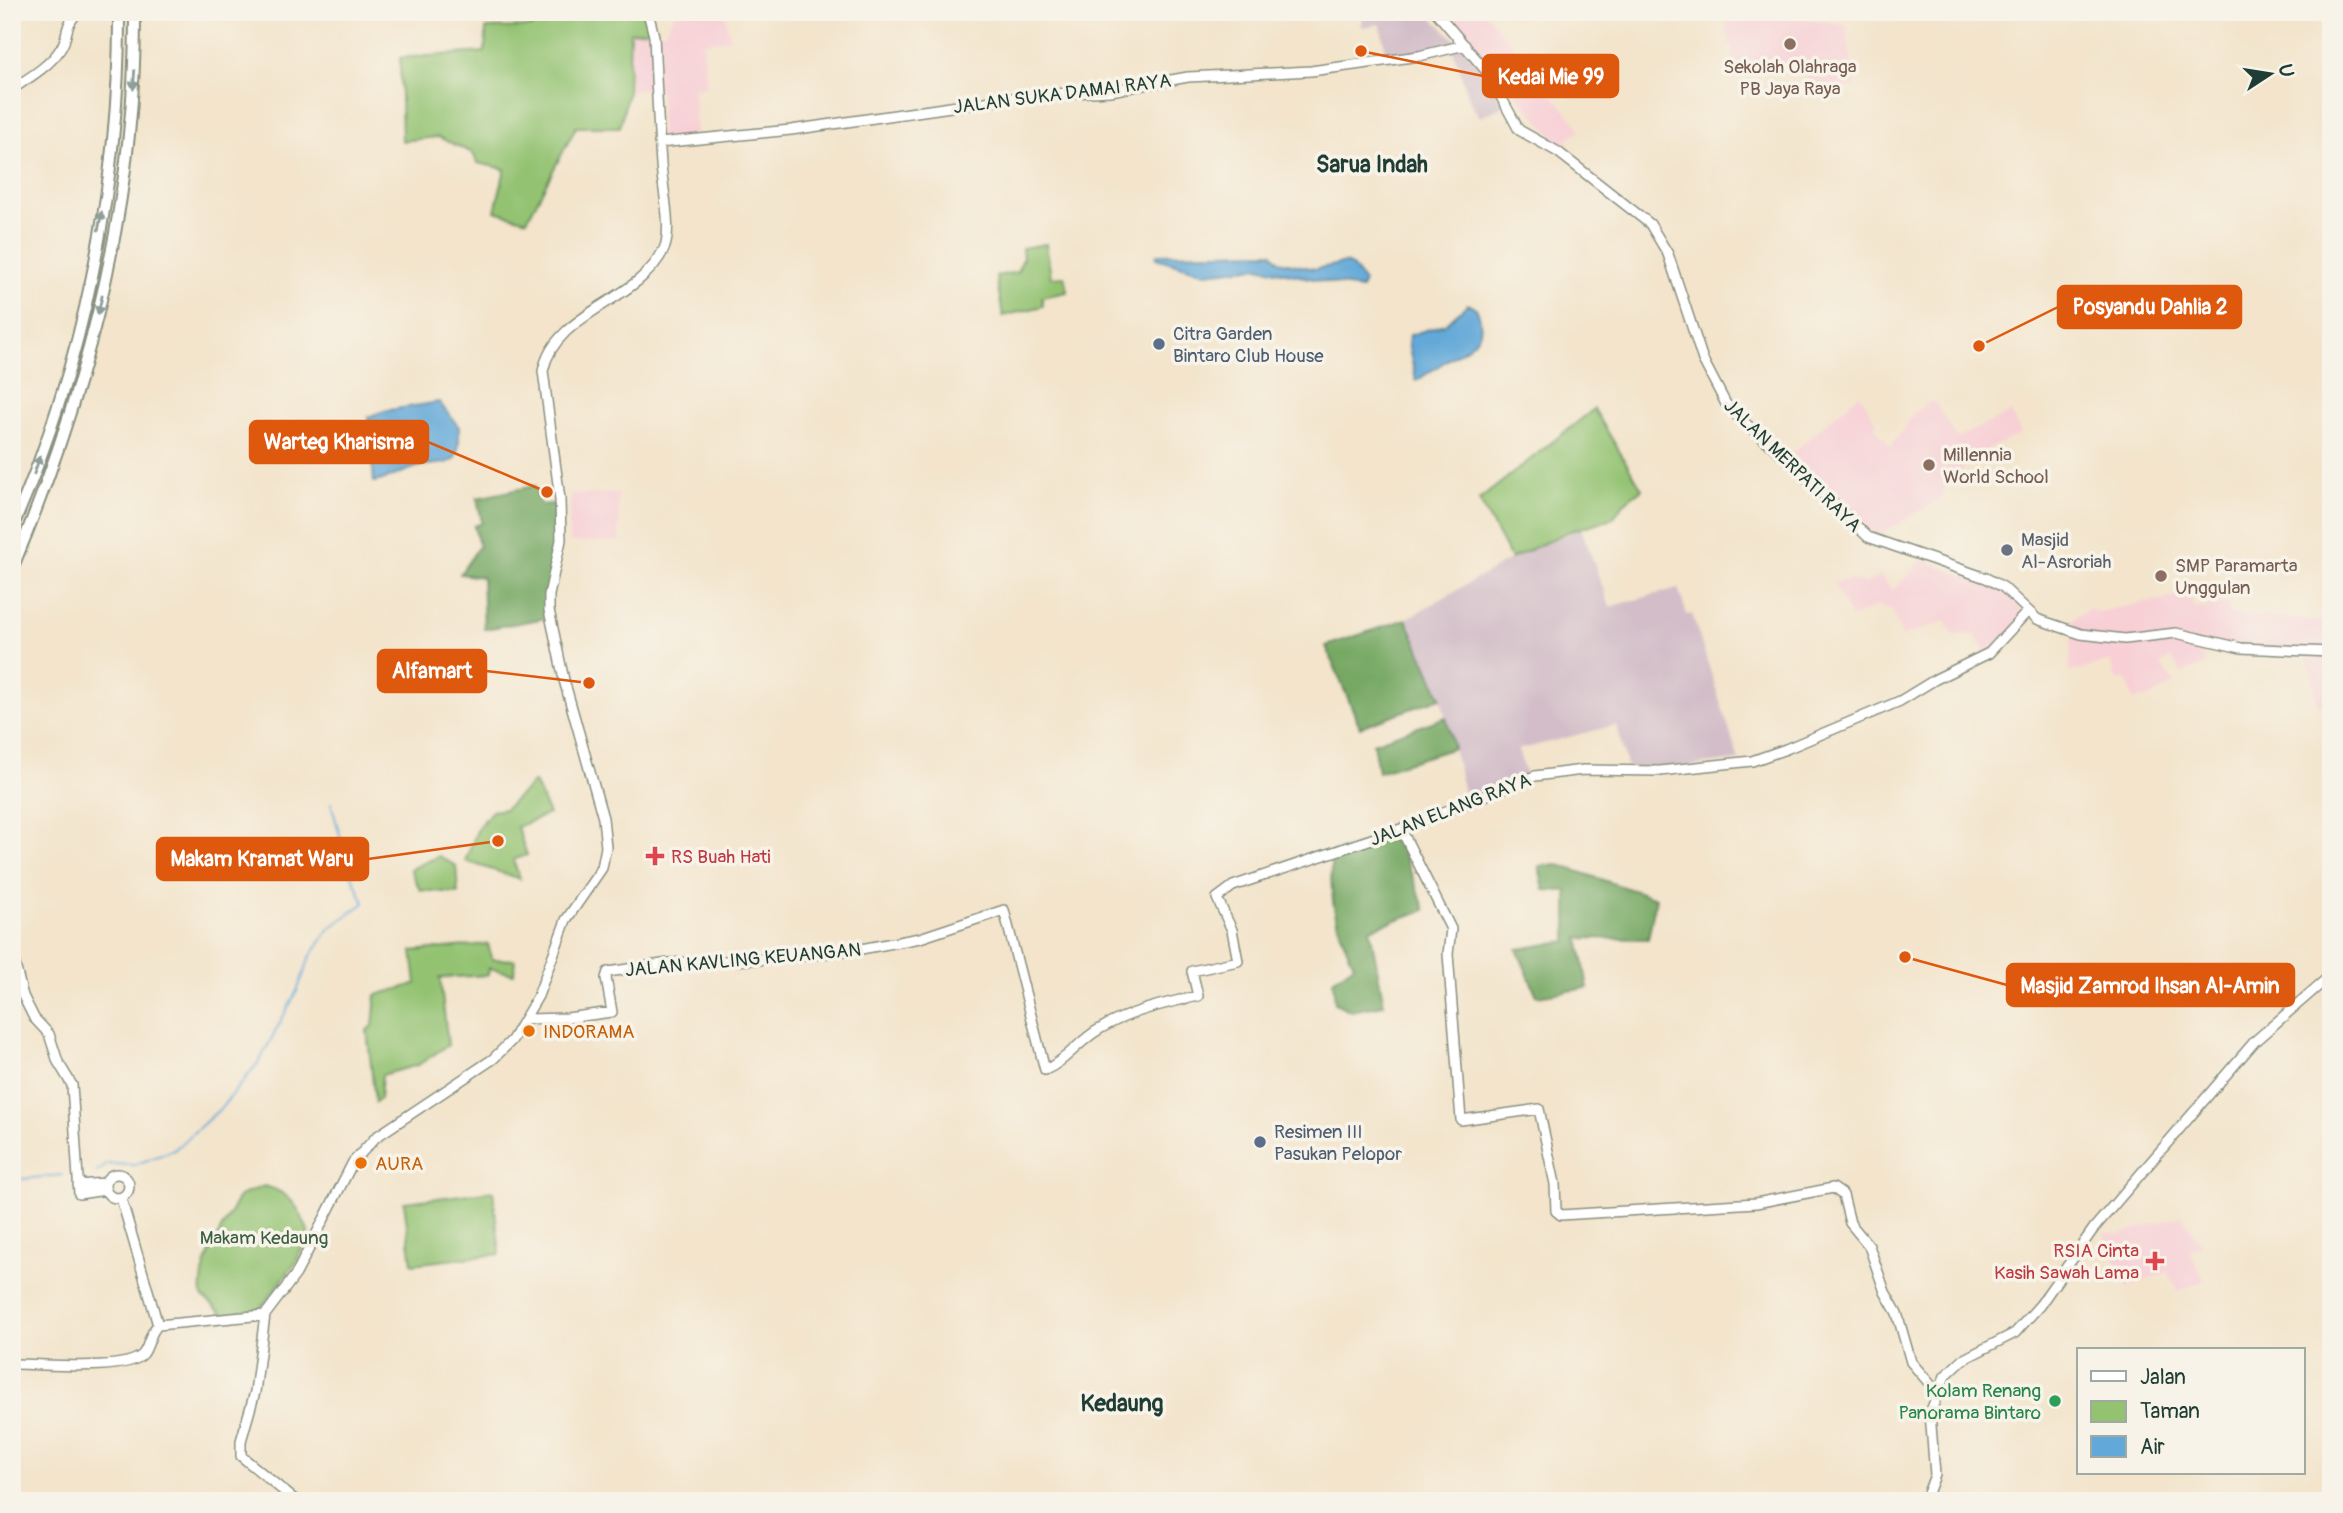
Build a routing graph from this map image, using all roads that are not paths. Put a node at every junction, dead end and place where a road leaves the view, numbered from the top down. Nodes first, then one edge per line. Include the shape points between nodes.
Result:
1 (78, 12) edge
2 (119, 12) edge
3 (135, 12) edge
4 (648, 12) edge
5 (1436, 12) edge
6 (1465, 45) junction
7 (12, 89) edge
8 (659, 143) junction
9 (12, 528) edge
10 (12, 569) edge
11 (2028, 611) junction
12 (2331, 652) edge
13 (1401, 829) junction
14 (12, 953) edge
15 (2331, 975) edge
16 (527, 1019) junction
17 (1045, 1070) joint
18 (105, 1186) junction
19 (121, 1198) junction
20 (265, 1315) junction
21 (158, 1325) junction
22 (12, 1364) edge
23 (1936, 1391) junction
24 (296, 1501) edge
25 (1925, 1501) edge

1 - 7 street via 65,32 62,47
9 -> 2 highway via 77,338 113,122
3 -> 10 highway via 131,124 109,264 69,420
4 - 8 street via 654,36
5 - 6 street, JALAN MERPATI RAYA
6 - 8 street, JALAN SUKA DAMAI RAYA via 1311,71 1188,77 1110,90 1034,94 791,130
6 - 11 street, JALAN MERPATI RAYA via 1497,86 1519,131 1558,152 1650,224 1668,254 1703,360 1738,417 1868,537 1986,578
8 - 16 street via 664,247 643,276 569,330 543,368 560,499 561,540 549,610 600,806 606,847 601,868 566,920
11 - 12 street, JALAN MERPATI RAYA via 2053,626 2081,634 2125,639 2176,633 2241,648
11 - 13 street, JALAN ELANG RAYA via 1989,653 1900,701 1781,751 1752,761 1660,771 1550,773
13 - 17 street, JALAN ELANG RAYA via 1233,886 1217,898 1233,930 1238,961 1192,971 1198,996 1168,1002 1098,1030
13 - 23 street via 1451,929 1448,954 1461,1120 1539,1109 1556,1211 1561,1215 1756,1203 1838,1190 1850,1223 1869,1246 1897,1313 1911,1363
14 - 18 street via 23,996 49,1034 72,1085 79,1189
15 - 23 street via 2255,1041 2094,1228 2015,1333 1962,1360
16 - 17 street, JALAN KAVLING KEUANGAN via 612,1012 608,972 862,949 920,937 1004,910
16 - 20 street via 493,1059 366,1146 334,1196 296,1274
18 - 19 street via 113,1198
18 - 19 street via 113,1174 125,1177 129,1188
19 - 21 street
20 - 21 street
20 - 24 street via 256,1392 241,1441 242,1456
21 - 22 street via 143,1354 130,1359 74,1367
23 - 25 street via 1930,1413 1935,1475

